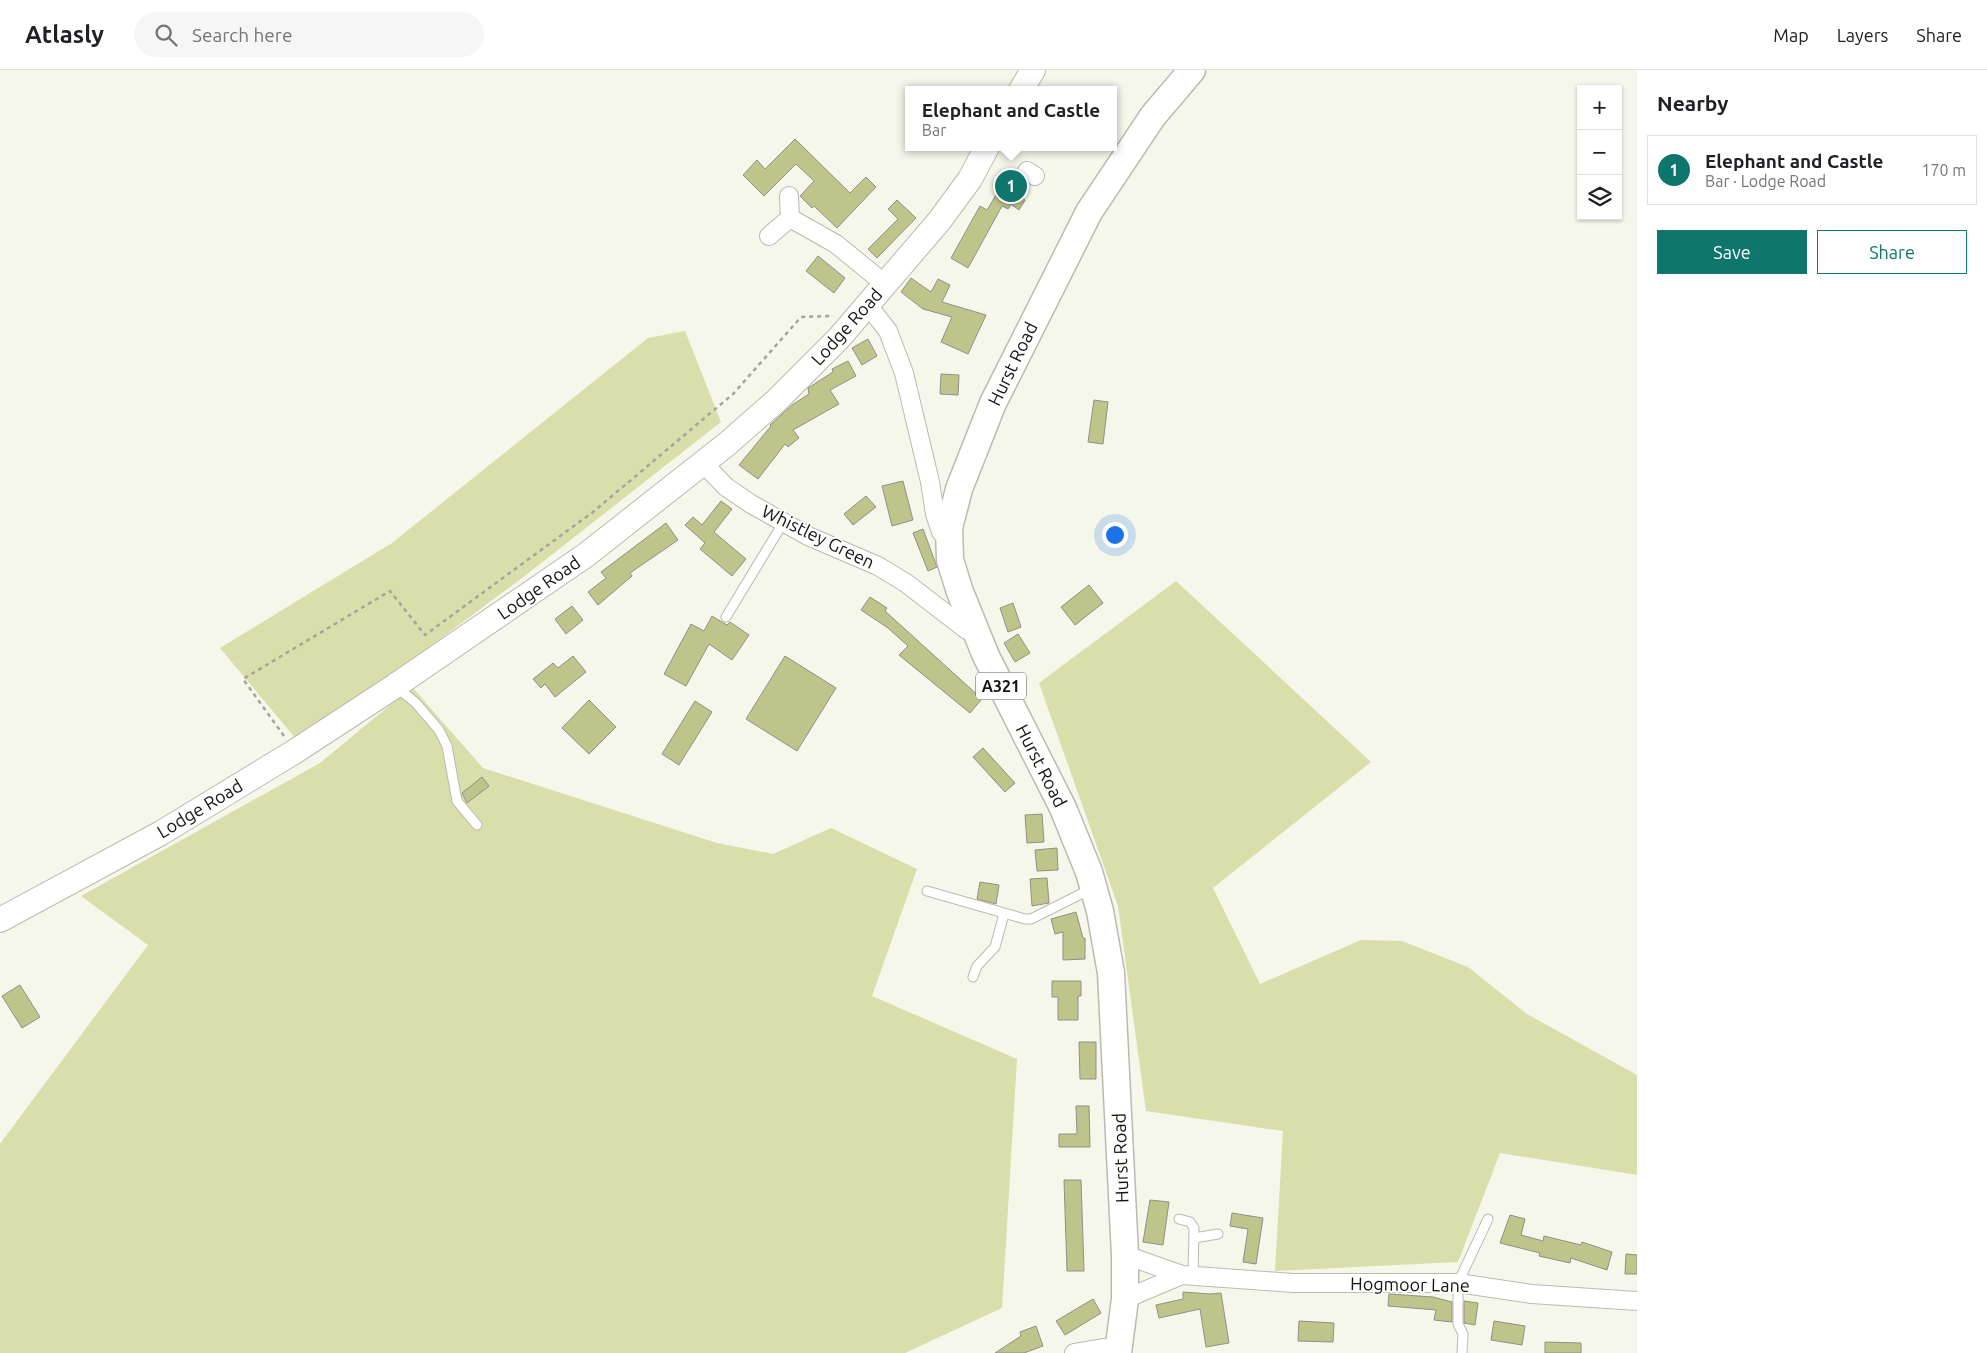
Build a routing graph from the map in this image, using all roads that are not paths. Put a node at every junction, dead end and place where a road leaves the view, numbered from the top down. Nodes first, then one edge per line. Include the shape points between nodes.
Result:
1 (1033, 70) edge
2 (1192, 70) edge
3 (1023, 86) edge
4 (985, 151) edge
5 (788, 196) dead end
6 (790, 218) junction
7 (769, 236) dead end
8 (885, 284) junction
9 (862, 309) junction
10 (703, 463) junction
11 (930, 482) junction
12 (959, 489) junction
13 (783, 523) junction
14 (949, 542) junction
15 (960, 592) junction
16 (938, 606) junction
17 (726, 618) dead end
18 (976, 632) junction
19 (395, 686) junction
20 (477, 825) dead end
21 (1094, 887) junction
22 (927, 891) dead end
23 (1004, 914) junction
24 (0, 920) edge
25 (973, 977) dead end
26 (1488, 1219) dead end
27 (1179, 1220) dead end
28 (1218, 1234) dead end
29 (1194, 1238) junction
30 (1125, 1255) junction
31 (1188, 1276) junction
32 (1458, 1283) junction
33 (1125, 1298) junction
34 (1637, 1301) edge
35 (1118, 1351) edge
36 (1074, 1353) edge
37 (1462, 1353) edge

1 - 3 main road
2 - 12 main road, Hurst Road / A321 via 1153,116 1088,212 993,403
4 - 8 main road, Lodge Road via 950,207
5 - 6 street
6 - 7 street
6 - 8 street via 836,244
8 - 9 main road, Lodge Road
9 - 10 main road, Lodge Road via 776,401
9 - 11 street via 888,331 904,373
10 - 13 street, Whistley Green via 726,487
10 - 19 main road, Lodge Road via 586,555
11 - 12 street
11 - 14 street via 935,514 941,532
12 - 14 main road, Hurst Road / A321 via 952,510
13 - 16 street, Whistley Green via 878,566
13 - 17 lane
14 - 15 main road, Hurst Road / A321 via 950,560
15 - 16 street
15 - 18 main road, Hurst Road / A321
16 - 18 street, Whistley Green via 967,630
18 - 21 main road, Hurst Road / A321 via 1063,808
19 - 20 lane via 416,703 439,730 447,746 457,801
19 - 24 main road, Lodge Road via 160,833
21 - 23 lane via 1031,919
21 - 30 main road, Hurst Road / A321 via 1111,973
22 - 23 lane
23 - 25 lane via 995,947 977,966
26 - 32 lane
27 - 29 lane via 1190,1222
28 - 29 lane
29 - 31 lane
30 - 31 street, Hogmoor Lane
30 - 33 main road, Hurst Road / A321
31 - 32 street, Hogmoor Lane via 1293,1283
31 - 33 street, Hogmoor Lane
32 - 34 street, Hogmoor Lane via 1532,1294
32 - 37 lane
33 - 35 main road, Hurst Road / A321
35 - 36 street via 1103,1348

